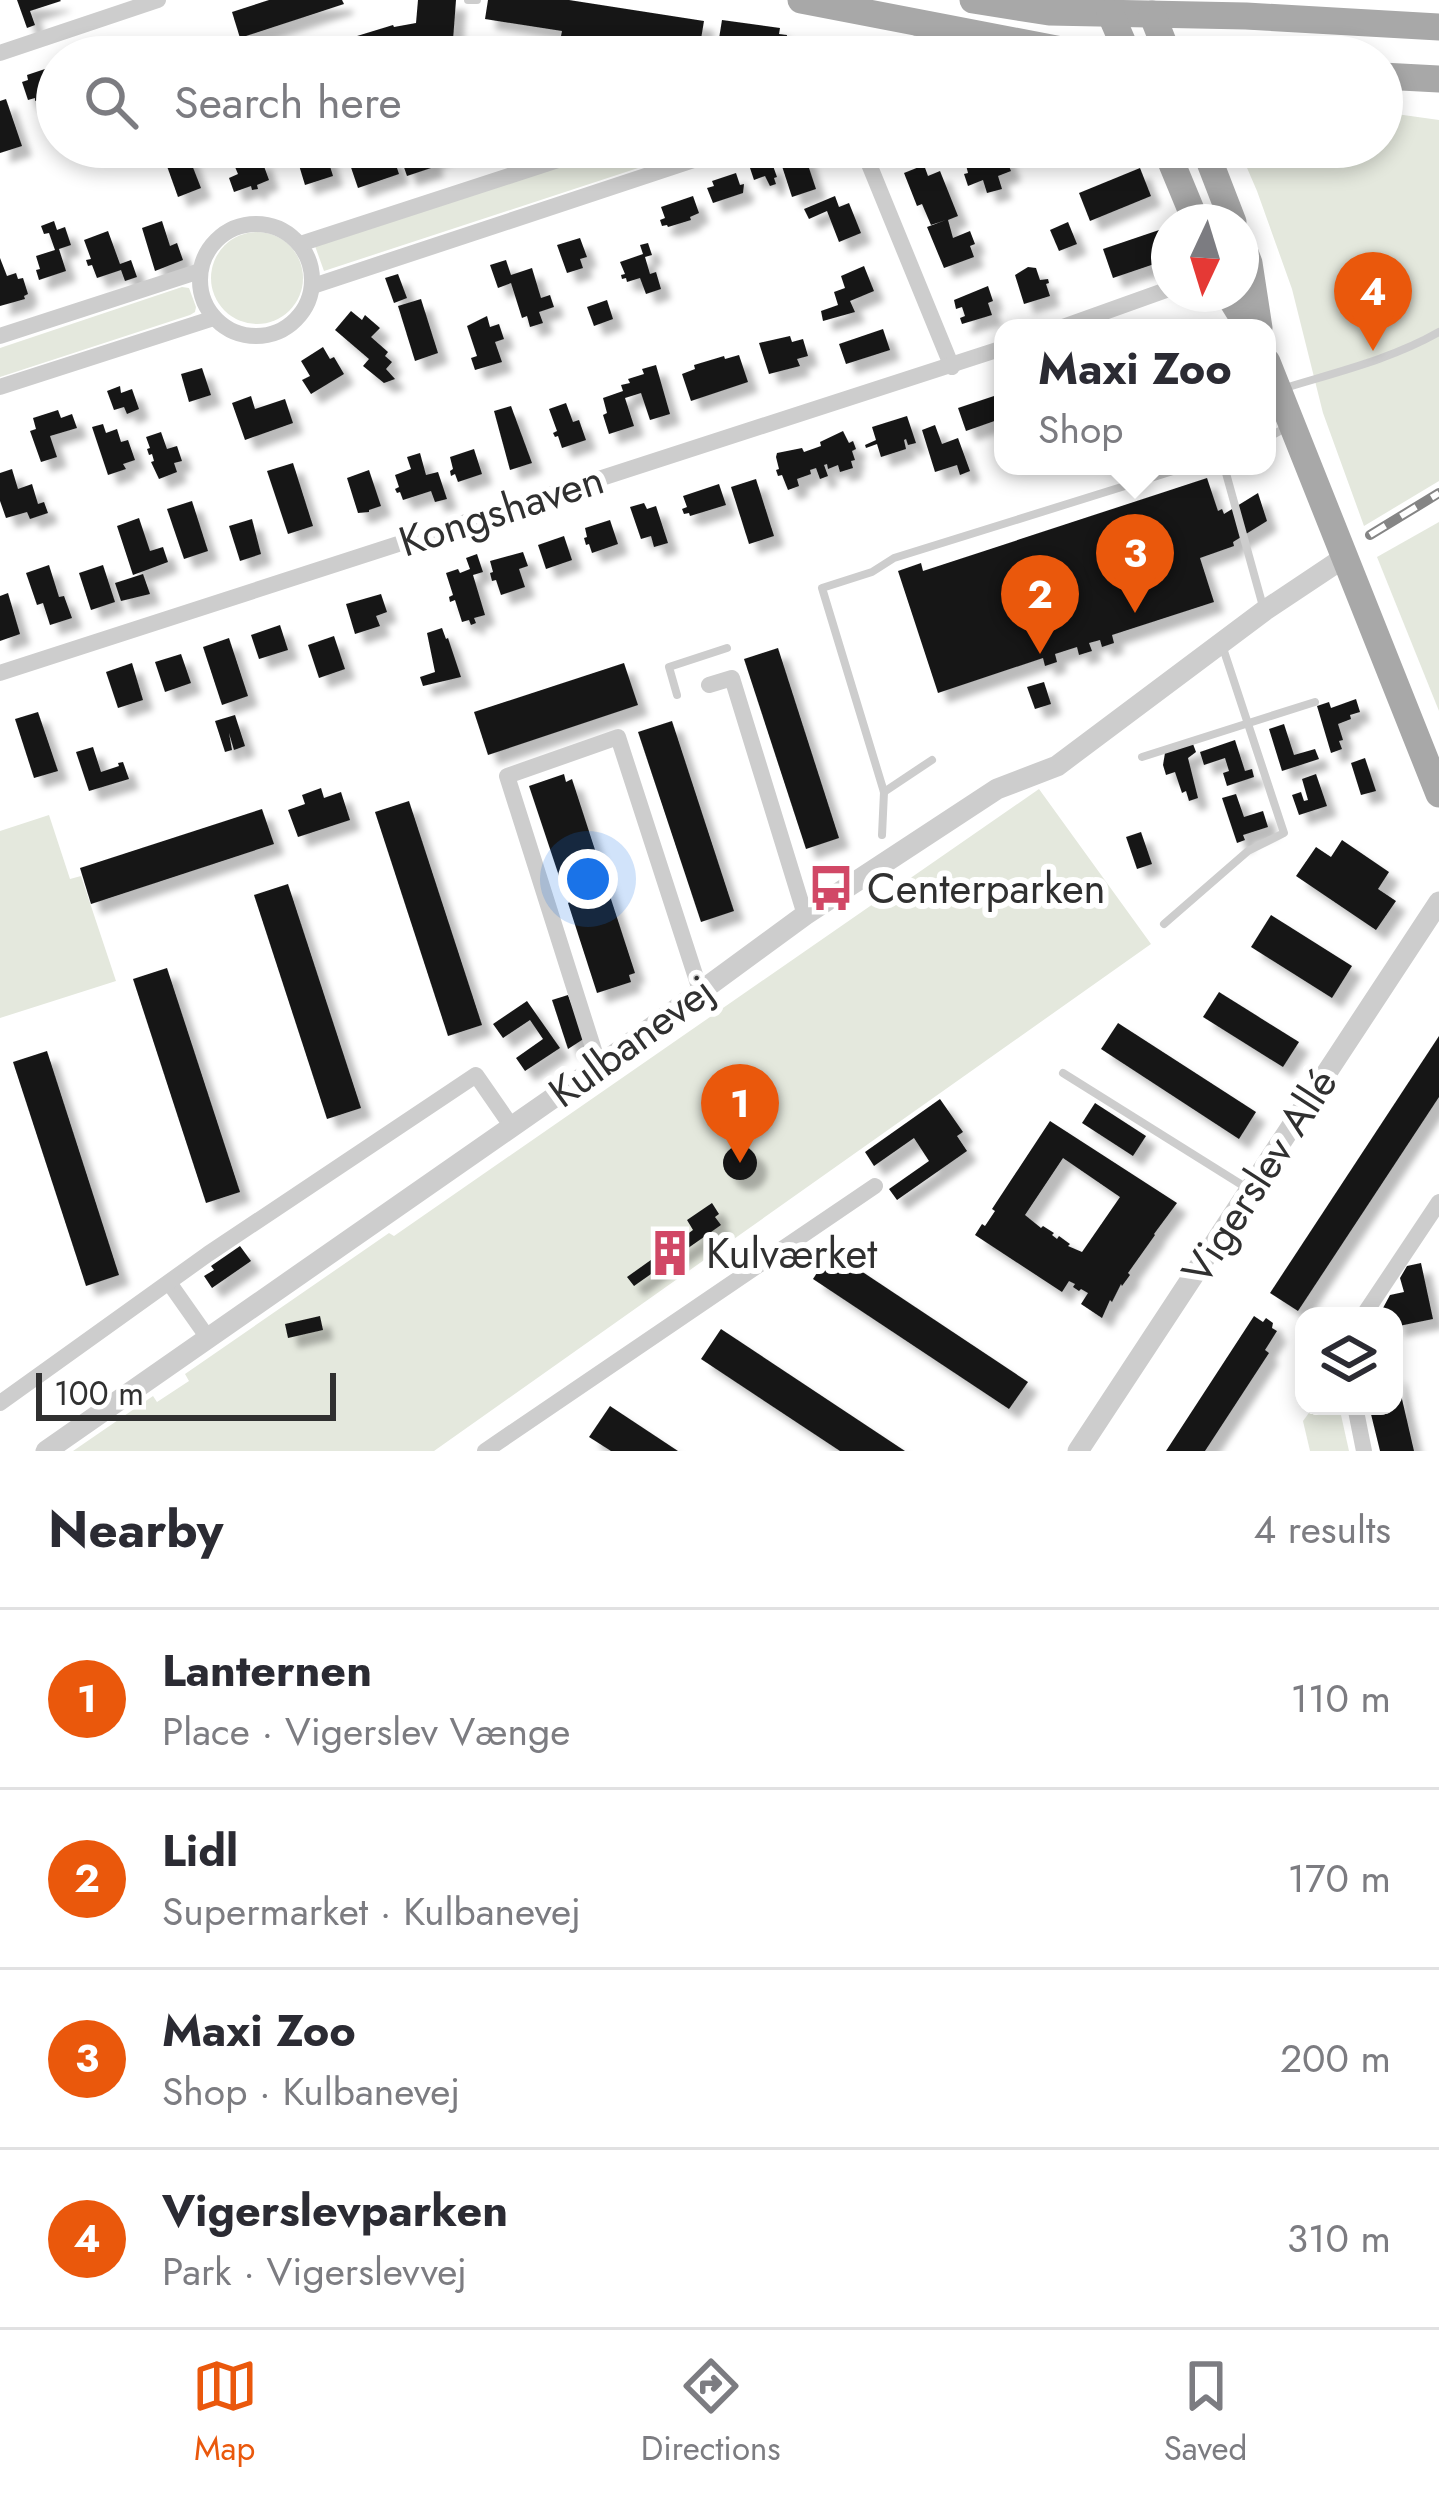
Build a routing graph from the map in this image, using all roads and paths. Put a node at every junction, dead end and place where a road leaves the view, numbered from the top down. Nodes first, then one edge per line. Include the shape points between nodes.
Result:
1 (158, 0) edge
2 (468, 0) edge
3 (478, 0) edge
4 (801, 0) edge
5 (973, 0) edge
6 (1108, 7) edge
7 (1148, 7) edge
8 (926, 25) junction
9 (1439, 27) edge
10 (49, 36) edge
11 (922, 36) edge
12 (985, 36) edge
13 (1120, 36) edge
14 (1160, 36) edge
15 (36, 40) edge
16 (0, 52) edge
17 (1403, 77) edge
18 (1439, 79) edge
19 (533, 168) edge
20 (670, 168) edge
21 (871, 168) edge
22 (1174, 168) edge
23 (1212, 168) edge
24 (1189, 204) edge
25 (1226, 204) edge
26 (300, 244) junction
27 (200, 271) junction
28 (313, 286) junction
29 (1151, 296) edge
30 (214, 318) junction
31 (1086, 319) edge
32 (1439, 332) edge
33 (0, 336) edge
34 (994, 351) edge
35 (952, 367) junction
36 (1276, 385) edge
37 (0, 387) edge
38 (1278, 390) junction
39 (1293, 424) junction
40 (1276, 433) edge
41 (1161, 475) edge
42 (1226, 475) edge
43 (1345, 557) junction
44 (1264, 611) junction
45 (1221, 644) junction
46 (728, 648) dead end
47 (0, 673) edge
48 (709, 685) dead end
49 (677, 694) dead end
50 (1315, 702) dead end
51 (1249, 723) junction
52 (1142, 757) dead end
53 (932, 760) dead end
54 (884, 792) junction
55 (1439, 794) edge
56 (882, 835) dead end
57 (1439, 902) edge
58 (805, 915) junction
59 (1164, 924) dead end
60 (700, 990) junction
61 (599, 1066) junction
62 (1063, 1072) dead end
63 (512, 1127) junction
64 (875, 1186) dead end
65 (1251, 1190) junction
66 (1439, 1202) edge
67 (170, 1284) junction
68 (1369, 1307) edge
69 (208, 1338) junction
70 (0, 1403) edge
71 (1356, 1415) edge
72 (46, 1451) edge
73 (485, 1451) edge
74 (1078, 1451) edge
75 (1364, 1451) edge

1 - 10 street
2 - 3 lane
4 - 8 main road
5 - 6 main road via 1048,11
6 - 7 main road
6 - 13 main road
7 - 9 main road
7 - 14 main road
8 - 11 street
8 - 12 main road
15 - 16 street
17 - 18 main road
19 - 26 street
20 - 28 street
21 - 35 street
22 - 24 main road
23 - 25 main road
26 - 27 street via 265,224 238,226 213,244
26 - 28 street
27 - 30 street
27 - 33 street
28 - 30 street via 295,322 277,333 243,335
29 - 31 street
30 - 37 street
32 - 38 lane
34 - 35 street, Kongshaven
35 - 47 street, Kongshaven
36 - 38 main road
38 - 39 main road
39 - 40 lane
39 - 43 main road
41 - 54 lane via 821,588
42 - 44 lane
43 - 44 street, Kulbanevej
43 - 55 main road
44 - 45 street, Kulbanevej
45 - 51 lane
45 - 58 street, Kulbanevej via 1057,766 997,789
46 - 49 lane via 669,668
48 - 58 street via 732,678
50 - 51 lane
51 - 52 lane
51 - 59 lane via 1284,833 1248,851
53 - 54 lane
54 - 56 lane
57 - 65 street, Vigerslev Allé
58 - 60 street, Kulbanevej
60 - 61 street, Kulbanevej
60 - 61 street via 618,736 507,776
61 - 63 street, Kulbanevej
62 - 65 lane
63 - 67 street via 476,1075
63 - 69 street, Kulbanevej
64 - 73 street
65 - 74 street, Vigerslev Allé
66 - 68 street
67 - 69 street
67 - 70 street
69 - 72 street, Kulbanevej
71 - 75 street

